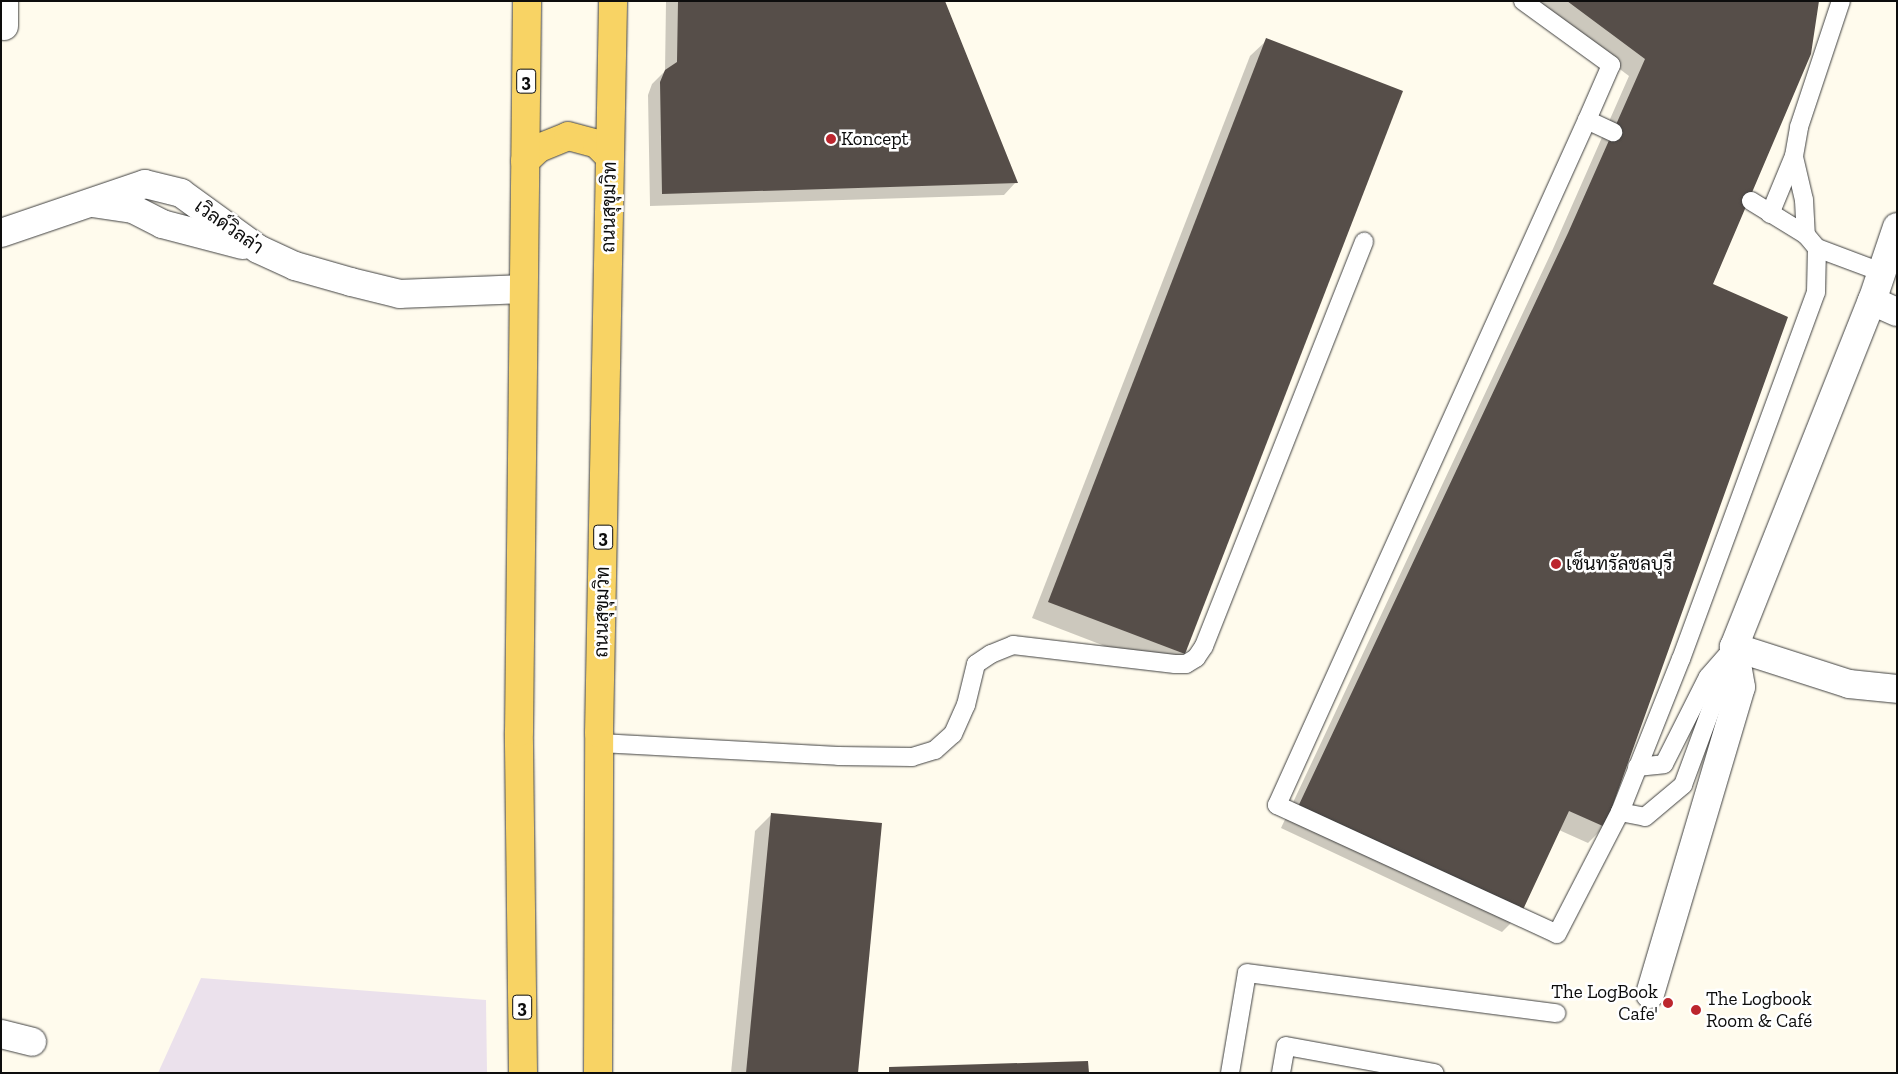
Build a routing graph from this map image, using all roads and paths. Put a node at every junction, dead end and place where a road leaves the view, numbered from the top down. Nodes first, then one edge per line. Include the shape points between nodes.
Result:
1 (527, 1) edge
2 (613, 1) edge
3 (1523, 1) edge
4 (1841, 1) edge
5 (1586, 120) junction
6 (1613, 132) dead end
7 (1794, 156) junction
8 (610, 158) junction
9 (525, 160) junction
10 (1751, 201) dead end
11 (1770, 214) junction
12 (1897, 226) edge
13 (1, 233) edge
14 (1812, 241) junction
15 (1364, 242) dead end
16 (1882, 272) junction
17 (523, 289) junction
18 (1872, 301) junction
19 (1897, 312) edge
20 (1734, 647) junction
21 (1897, 689) edge
22 (600, 743) junction
23 (1637, 767) junction
24 (1620, 812) junction
25 (1650, 994) dead end
26 (1556, 1014) dead end
27 (1, 1034) edge
28 (32, 1042) dead end
29 (1354, 1065) edge
30 (1433, 1072) edge
31 (523, 1073) edge
32 (598, 1073) edge
33 (1230, 1073) edge
34 (1281, 1073) edge

1 - 9 main road, 3
2 - 8 main road, ถนนสุขุมวิท / 3
3 - 5 lane via 1611,66
4 - 7 lane via 1799,127
5 - 6 lane
5 - 24 lane via 1277,805 1557,934
7 - 11 lane
7 - 14 lane
8 - 9 main road via 597,144 568,136 553,140
8 - 22 main road, ถนนสุขุมวิท / 3
9 - 17 main road, 3
10 - 11 lane
11 - 14 lane
12 - 16 street
13 - 17 street, เวิลด์วิลล่า via 85,202 133,209 162,224 258,250 295,266 400,294
14 - 16 lane
14 - 23 lane via 1816,292
15 - 22 lane via 1204,646 1196,658 1186,664 1175,664 1013,645 976,664 966,705 953,734 935,750 912,757
16 - 18 street
17 - 31 main road, 3 via 519,732
18 - 19 street
18 - 20 street
20 - 21 street via 1849,684
20 - 23 lane via 1708,677 1664,764
20 - 24 lane via 1684,785 1645,817
20 - 25 street via 1741,687
22 - 32 main road, ถนนสุขุมวิท / 3
23 - 24 lane
26 - 33 lane via 1247,973
27 - 28 street
29 - 30 lane
29 - 34 lane via 1286,1046

